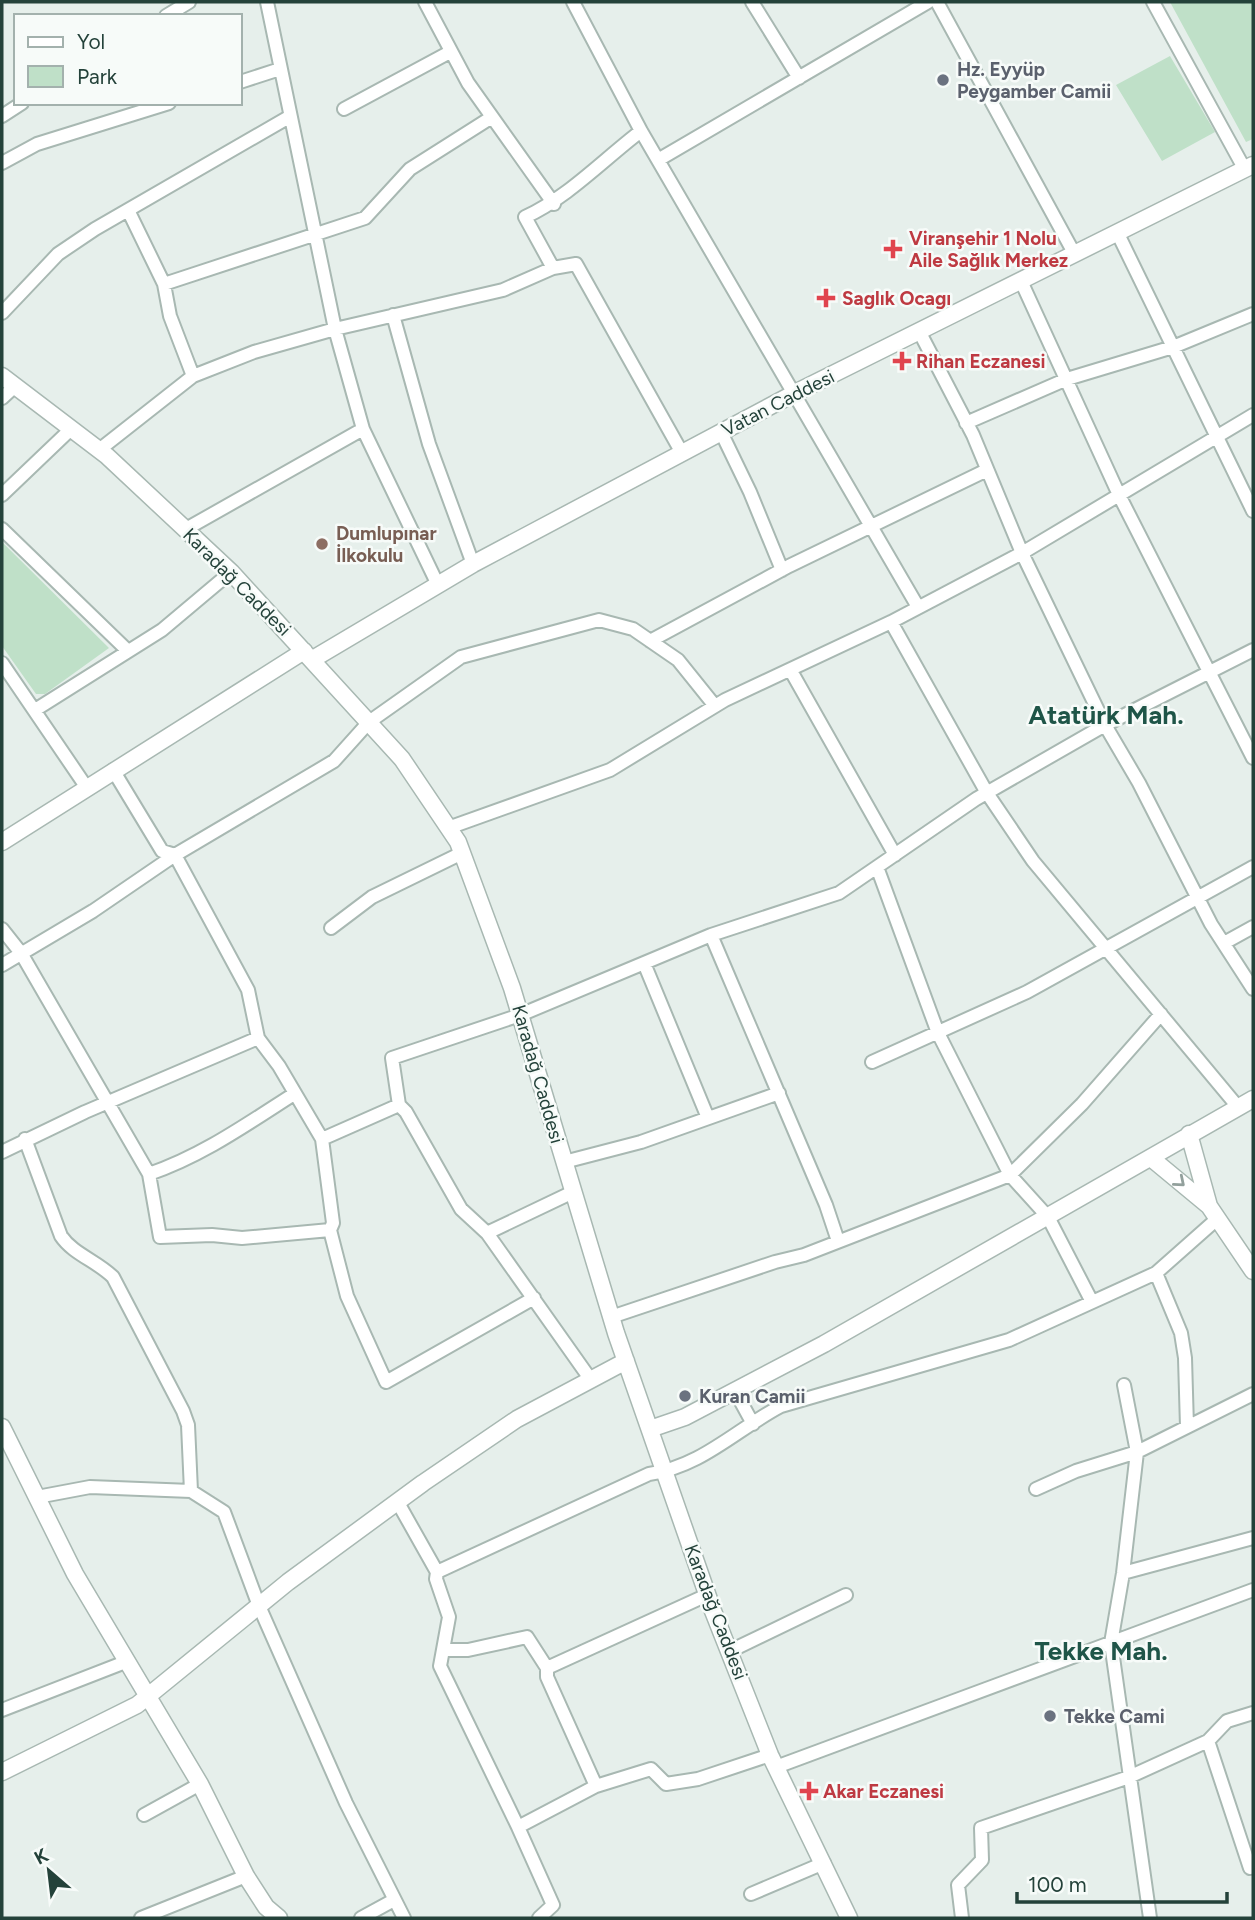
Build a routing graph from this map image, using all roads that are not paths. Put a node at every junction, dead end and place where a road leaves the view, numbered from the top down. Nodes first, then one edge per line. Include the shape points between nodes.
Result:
1 (189, 2) edge
2 (267, 2) edge
3 (425, 2) edge
4 (573, 2) edge
5 (752, 2) edge
6 (929, 2) edge
7 (937, 2) edge
8 (1153, 2) edge
9 (169, 14) edge
10 (450, 52) junction
11 (280, 69) junction
12 (799, 78) junction
13 (242, 81) edge
14 (19, 105) edge
15 (163, 105) edge
16 (344, 109) dead end
17 (2, 116) edge
18 (289, 117) junction
19 (492, 117) junction
20 (641, 131) junction
21 (658, 160) junction
22 (2, 163) edge
23 (1249, 166) edge
24 (554, 204) junction
25 (128, 210) junction
26 (1117, 232) junction
27 (317, 236) junction
28 (1074, 253) junction
29 (553, 268) junction
30 (1021, 281) junction
31 (164, 284) junction
32 (2, 313) edge
33 (1253, 314) edge
34 (393, 315) junction
35 (335, 329) junction
36 (919, 331) junction
37 (1173, 347) junction
38 (194, 376) junction
39 (1067, 379) junction
40 (8, 381) edge
41 (795, 393) junction
42 (2, 398) edge
43 (1253, 415) edge
44 (966, 423) junction
45 (71, 429) junction
46 (363, 429) junction
47 (721, 432) junction
48 (1217, 438) junction
49 (99, 450) junction
50 (682, 453) junction
51 (987, 470) junction
52 (2, 495) edge
53 (1120, 497) junction
54 (1253, 511) edge
55 (869, 527) junction
56 (2, 529) edge
57 (186, 529) junction
58 (1022, 553) junction
59 (473, 564) junction
60 (782, 570) junction
61 (231, 572) junction
62 (438, 585) junction
63 (918, 607) junction
64 (891, 622) junction
65 (649, 640) junction
66 (1253, 650) edge
67 (128, 651) junction
68 (309, 655) junction
69 (2, 663) edge
70 (791, 671) junction
71 (1208, 672) junction
72 (715, 706) junction
73 (35, 710) junction
74 (369, 722) junction
75 (1105, 725) junction
76 (1253, 758) edge
77 (113, 770) junction
78 (87, 788) junction
79 (987, 793) junction
80 (449, 828) junction
81 (2, 842) edge
82 (462, 853) junction
83 (175, 855) junction
84 (895, 855) junction
85 (877, 867) junction
86 (1253, 867) edge
87 (1198, 898) junction
88 (1253, 927) edge
89 (331, 928) dead end
90 (2, 929) edge
91 (711, 935) junction
92 (1224, 943) junction
93 (1107, 949) junction
94 (21, 953) junction
95 (644, 962) junction
96 (2, 965) edge
97 (1253, 989) edge
98 (1161, 1014) junction
99 (520, 1015) junction
100 (938, 1033) junction
101 (258, 1038) junction
102 (872, 1062) dead end
103 (779, 1093) junction
104 (293, 1094) junction
105 (1253, 1099) edge
106 (109, 1103) junction
107 (399, 1105) junction
108 (1238, 1107) junction
109 (708, 1118) junction
110 (1189, 1134) junction
111 (25, 1139) junction
112 (322, 1139) junction
113 (2, 1152) edge
114 (1151, 1158) junction
115 (564, 1163) junction
116 (149, 1174) junction
117 (1010, 1175) junction
118 (573, 1192) junction
119 (1213, 1213) junction
120 (1048, 1217) junction
121 (330, 1230) junction
122 (487, 1233) junction
123 (838, 1241) junction
124 (1253, 1271) edge
125 (1156, 1273) junction
126 (534, 1298) junction
127 (1091, 1300) junction
128 (611, 1317) junction
129 (626, 1362) junction
130 (591, 1380) junction
131 (1124, 1385) dead end
132 (735, 1391) junction
133 (1253, 1394) edge
134 (753, 1424) junction
135 (1187, 1427) junction
136 (650, 1429) junction
137 (4, 1434) edge
138 (1137, 1452) junction
139 (666, 1472) junction
140 (1036, 1489) dead end
141 (191, 1491) junction
142 (37, 1497) junction
143 (397, 1502) junction
144 (1253, 1538) edge
145 (437, 1572) junction
146 (1124, 1573) junction
147 (1253, 1590) edge
148 (708, 1595) junction
149 (846, 1595) dead end
150 (259, 1606) junction
151 (1111, 1643) junction
152 (444, 1650) junction
153 (730, 1651) junction
154 (128, 1661) junction
155 (547, 1668) junction
156 (149, 1696) junction
157 (2, 1710) edge
158 (1253, 1713) edge
159 (1208, 1741) junction
160 (773, 1761) junction
161 (2, 1772) edge
162 (1129, 1777) junction
163 (200, 1784) junction
164 (596, 1786) junction
165 (144, 1815) dead end
166 (518, 1827) junction
167 (824, 1863) junction
168 (1250, 1868) dead end
169 (246, 1876) junction
170 (751, 1894) dead end
171 (394, 1900) junction
172 (141, 1918) edge
173 (279, 1918) edge
174 (361, 1918) edge
175 (404, 1918) edge
176 (539, 1918) edge
177 (849, 1918) edge
178 (962, 1918) edge
179 (1150, 1918) edge

1 - 9 street
2 - 11 street
3 - 10 street
4 - 20 street
5 - 12 street
6 - 12 street
7 - 28 street
8 - 23 street
10 - 16 street
10 - 19 street
11 - 13 street
11 - 18 street
12 - 21 street
14 - 17 street
15 - 22 street via 37,144
18 - 25 street
18 - 27 street
19 - 24 street
19 - 27 street via 410,169 365,218
20 - 21 street
20 - 24 street
21 - 41 street
23 - 26 street, Vatan Caddesi
24 - 29 street via 525,217
25 - 31 street
25 - 32 street via 58,254
26 - 28 street, Vatan Caddesi
26 - 37 street
27 - 31 street
27 - 35 street
28 - 30 street, Vatan Caddesi
29 - 34 street via 503,290
29 - 50 street via 576,264
30 - 36 street, Vatan Caddesi
30 - 39 street
31 - 38 street via 170,316
33 - 37 street
34 - 35 street
34 - 59 street via 429,444
35 - 38 street via 254,352
35 - 46 street
36 - 41 street, Vatan Caddesi
36 - 44 street
37 - 39 street
37 - 48 street
38 - 49 street
39 - 44 street
39 - 53 street
40 - 42 street
40 - 45 street, Karadağ Caddesi
41 - 47 street, Vatan Caddesi
41 - 55 street
43 - 48 street
44 - 51 street
45 - 49 street, Karadağ Caddesi
45 - 52 street
46 - 57 street
46 - 62 street
47 - 50 street, Vatan Caddesi
47 - 60 street
48 - 53 street
48 - 54 street
49 - 57 street, Karadağ Caddesi
50 - 59 street, Vatan Caddesi
51 - 55 street
51 - 58 street
53 - 58 street
53 - 71 street
55 - 60 street
55 - 63 street
56 - 67 street
57 - 61 street, Karadağ Caddesi
58 - 63 street
58 - 75 street
59 - 62 street, Vatan Caddesi
60 - 65 street
61 - 67 street via 162,630
61 - 68 street, Karadağ Caddesi
62 - 68 street, Vatan Caddesi
63 - 64 street
64 - 70 street
64 - 79 street
65 - 72 street via 678,660
65 - 74 street via 633,629 599,620 461,657
66 - 71 street
67 - 73 street
68 - 74 street, Karadağ Caddesi
68 - 77 street, Vatan Caddesi
69 - 73 street
70 - 72 street
70 - 84 street
71 - 75 street
71 - 76 street
72 - 80 street via 610,770
73 - 78 street
74 - 80 street, Karadağ Caddesi via 402,759
74 - 83 street via 334,761
75 - 79 street
75 - 87 street
77 - 78 street, Vatan Caddesi
77 - 83 street via 162,851
78 - 81 street, Vatan Caddesi
79 - 84 street
79 - 93 street via 1033,861
80 - 82 street, Karadağ Caddesi
82 - 89 street via 372,897
82 - 99 street, Karadağ Caddesi
83 - 94 street
83 - 101 street via 248,990
84 - 85 street
85 - 91 street via 839,893
85 - 100 street
86 - 87 street
87 - 92 street
87 - 93 street
88 - 92 street
90 - 94 street
91 - 95 street
91 - 103 street
92 - 97 street
93 - 98 street
93 - 100 street
94 - 96 street
94 - 106 street
95 - 99 street
95 - 109 street
98 - 108 street
98 - 117 street via 1082,1104
99 - 107 street via 392,1058
99 - 115 street, Karadağ Caddesi
100 - 102 street
100 - 117 street
101 - 104 street
101 - 106 street
103 - 109 street
103 - 123 street
104 - 112 street
104 - 116 street via 220,1142
105 - 108 street
106 - 111 street
106 - 116 street
107 - 112 street
107 - 122 street via 461,1209
108 - 110 street
109 - 115 street
110 - 114 street
110 - 119 street
111 - 113 street
111 - 141 street via 61,1236 113,1277 183,1411 188,1425
112 - 121 street via 333,1223
114 -> 119 street
114 - 120 street
115 - 118 street, Karadağ Caddesi
116 - 121 street via 160,1237 242,1238
117 - 120 street
117 - 123 street
118 - 122 street
118 - 128 street, Karadağ Caddesi
119 - 124 street
119 - 125 street
120 - 127 street
120 - 132 street
121 - 126 street via 347,1296 386,1382
122 - 126 street
123 - 128 street
125 - 127 street
125 - 135 street via 1181,1333
126 - 130 street
127 - 134 street via 1009,1340 813,1395 782,1406
128 - 129 street, Karadağ Caddesi
129 - 130 street
129 - 136 street, Karadağ Caddesi
130 - 143 street via 517,1419
131 - 138 street
132 - 134 street
132 - 136 street
133 - 135 street
134 - 139 street via 720,1447
135 - 138 street
136 - 139 street, Karadağ Caddesi
137 - 142 street
138 - 140 street
138 - 146 street
139 - 145 street via 637,1480
139 - 148 street, Karadağ Caddesi
141 - 142 street via 90,1487
141 - 150 street via 224,1513
142 - 154 street via 75,1574
143 - 145 street
143 - 150 street
144 - 146 street
145 - 152 street via 449,1617
146 - 151 street
147 - 151 street
148 - 153 street, Karadağ Caddesi
148 - 155 street
149 - 153 street
150 - 156 street
150 - 171 street
151 - 160 street
151 - 162 street
152 - 155 street via 468,1650 527,1637
152 - 166 street via 440,1667
153 - 160 street, Karadağ Caddesi
154 - 156 street
154 - 157 street
155 - 164 street
156 - 161 street
156 - 163 street
158 - 159 street via 1227,1721
159 - 162 street
159 - 168 street
160 - 164 street via 666,1784 651,1769
160 - 167 street, Karadağ Caddesi
162 - 178 street via 981,1828 982,1860 958,1885
162 - 179 street
163 - 165 street
163 - 169 street
164 - 166 street
166 - 176 street via 553,1905
167 - 170 street
167 - 177 street, Karadağ Caddesi
169 - 172 street
169 - 173 street
171 - 174 street
171 - 175 street

